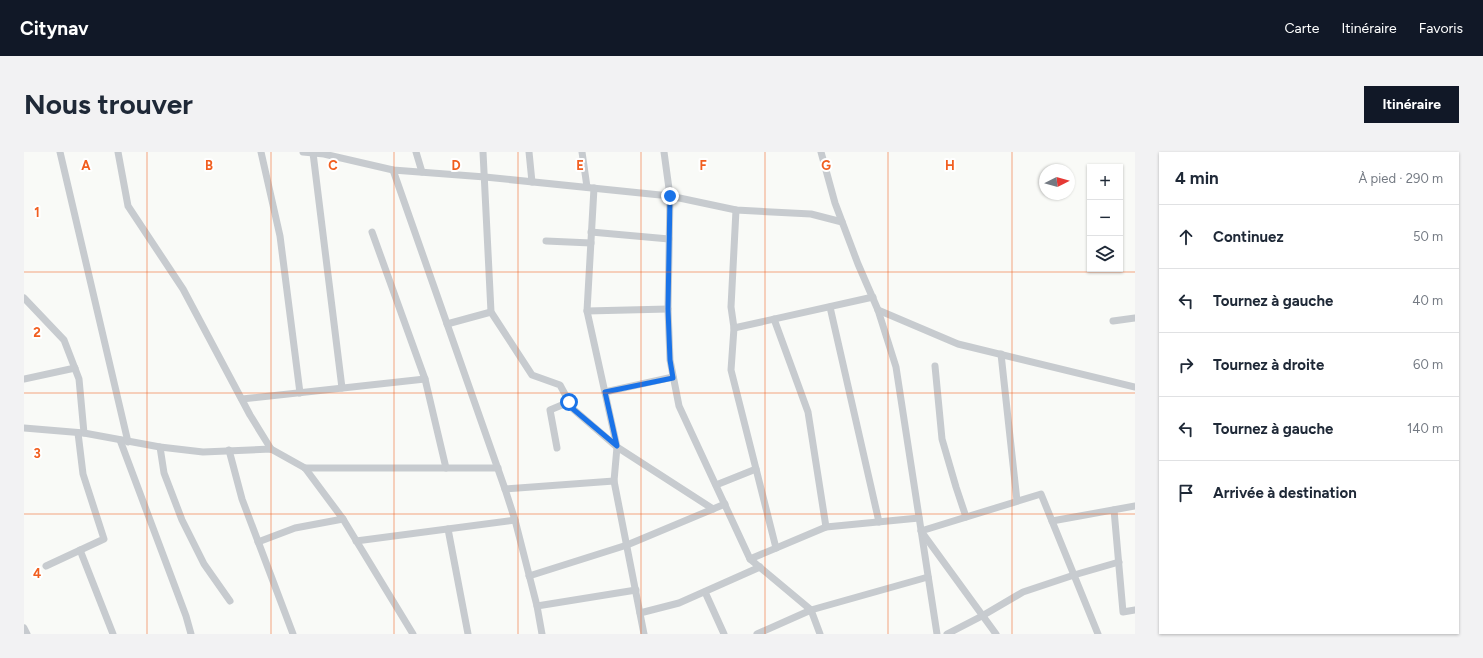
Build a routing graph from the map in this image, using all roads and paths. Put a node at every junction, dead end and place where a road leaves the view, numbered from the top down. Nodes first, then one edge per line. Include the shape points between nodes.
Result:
1 (60, 152) edge
2 (118, 152) edge
3 (262, 152) edge
4 (303, 152) edge
5 (416, 152) edge
6 (484, 152) edge
7 (529, 152) edge
8 (582, 152) edge
9 (664, 152) edge
10 (821, 152) edge
11 (313, 153) junction
12 (324, 153) edge
13 (393, 170) junction
14 (422, 172) junction
15 (485, 177) junction
16 (532, 182) junction
17 (590, 188) junction
18 (670, 196) junction
19 (736, 210) junction
20 (842, 222) junction
21 (372, 232) dead end
22 (591, 232) junction
23 (669, 239) junction
24 (546, 241) dead end
25 (590, 243) junction
26 (873, 297) junction
27 (24, 298) edge
28 (830, 307) junction
29 (668, 309) junction
30 (878, 310) junction
31 (491, 312) junction
32 (587, 312) junction
33 (1135, 318) edge
34 (774, 319) junction
35 (1113, 322) dead end
36 (447, 324) junction
37 (734, 328) junction
38 (1001, 354) junction
39 (935, 366) dead end
40 (75, 368) junction
41 (673, 378) junction
42 (24, 379) edge
43 (425, 380) junction
44 (342, 388) junction
45 (1134, 389) edge
46 (605, 392) junction
47 (300, 393) junction
48 (242, 399) junction
49 (569, 402) junction
50 (24, 428) edge
51 (81, 433) junction
52 (124, 441) junction
53 (617, 446) junction
54 (160, 448) junction
55 (557, 448) dead end
56 (271, 449) junction
57 (229, 450) junction
58 (305, 468) junction
59 (446, 468) junction
60 (498, 468) junction
61 (756, 469) junction
62 (614, 481) junction
63 (716, 486) junction
64 (505, 489) junction
65 (1017, 501) junction
66 (725, 504) junction
67 (1135, 506) edge
68 (713, 509) junction
69 (1114, 510) junction
70 (966, 517) junction
71 (919, 518) junction
72 (343, 519) junction
73 (515, 520) junction
74 (1052, 521) junction
75 (879, 522) junction
76 (826, 526) junction
77 (448, 529) junction
78 (921, 530) junction
79 (356, 540) junction
80 (258, 542) junction
81 (627, 544) junction
82 (776, 548) junction
83 (80, 550) junction
84 (750, 559) junction
85 (1119, 562) junction
86 (46, 566) dead end
87 (760, 567) junction
88 (1074, 575) junction
89 (529, 576) junction
90 (928, 577) junction
91 (636, 590) junction
92 (705, 592) junction
93 (230, 601) dead end
94 (537, 606) junction
95 (811, 610) junction
96 (1135, 610) edge
97 (640, 613) junction
98 (982, 616) junction
99 (24, 628) edge
100 (27, 634) edge
101 (113, 634) edge
102 (191, 634) edge
103 (293, 634) edge
104 (413, 634) edge
105 (468, 634) edge
106 (542, 634) edge
107 (644, 634) edge
108 (724, 634) edge
109 (757, 634) edge
110 (820, 634) edge
111 (937, 634) edge
112 (947, 634) edge
113 (996, 634) edge
114 (1098, 634) edge

1 - 52 street
2 - 48 street via 128,206 184,289
3 - 47 street via 280,236
4 - 11 street
5 - 14 street
6 - 15 street
7 - 16 street
8 - 17 street
9 - 18 street
10 - 20 street
11 - 12 street
11 - 44 street
12 - 13 street
13 - 14 street
13 - 36 street
14 - 15 street
15 - 16 street
15 - 31 street
16 - 17 street
17 - 18 street
17 - 22 street
18 - 19 street
18 - 23 street
19 - 20 street via 811,214
19 - 37 street via 731,307
20 - 26 street
21 - 43 street
22 - 23 street
22 - 25 street
23 - 29 street
24 - 25 street
25 - 32 street
26 - 28 street
26 - 30 street
27 - 40 street via 64,340
28 - 34 street
28 - 75 street
29 - 32 street
29 - 41 street
30 - 38 street via 958,344
30 - 71 street via 896,367
31 - 36 street
31 - 49 street via 532,375 560,385
32 - 46 street
33 - 35 street
34 - 37 street
34 - 76 street via 808,412
36 - 60 street
37 - 61 street via 730,370
38 - 45 street
38 - 65 street
39 - 70 street via 942,439
40 - 42 street
40 - 51 street via 79,379
41 - 46 street
41 - 63 street via 679,406
43 - 44 street
43 - 59 street
44 - 47 street
46 - 53 street
47 - 48 street
48 - 56 street
49 - 53 street via 573,409
49 - 55 street via 550,410
50 - 51 street
51 - 52 street
51 - 83 street via 83,474 104,539
52 - 54 street
52 - 102 street
53 - 62 street
53 - 68 street
54 - 57 street via 203,452
54 - 93 street via 164,473 182,520 204,564
56 - 57 street
56 - 58 street
57 - 80 street via 242,498
58 - 59 street
58 - 72 street
59 - 60 street
60 - 64 street
61 - 63 street
61 - 82 street
62 - 64 street
62 - 81 street
63 - 66 street
64 - 73 street
65 - 70 street
65 - 74 street via 1041,494
66 - 68 street
66 - 84 street
67 - 69 street
68 - 81 street
69 - 74 street
69 - 85 street
70 - 78 street
71 - 75 street
71 - 78 street
72 - 79 street
72 - 80 street via 295,528
73 - 77 street
73 - 89 street
74 - 88 street
75 - 76 street
76 - 82 street
77 - 79 street
77 - 105 street
78 - 90 street
78 - 98 street
79 - 104 street
80 - 103 street
81 - 89 street
81 - 91 street
82 - 84 street
83 - 86 street
83 - 101 street
84 - 87 street
85 - 88 street
85 - 96 street via 1123,612
87 - 92 street
87 - 95 street
88 - 98 street via 1023,592
88 - 114 street
89 - 94 street
90 - 95 street
90 - 111 street
91 - 94 street
91 - 97 street
92 - 97 street via 679,603
92 - 108 street
94 - 106 street
95 - 109 street
95 - 110 street
97 - 107 street
98 - 112 street
98 - 113 street
99 - 100 street

